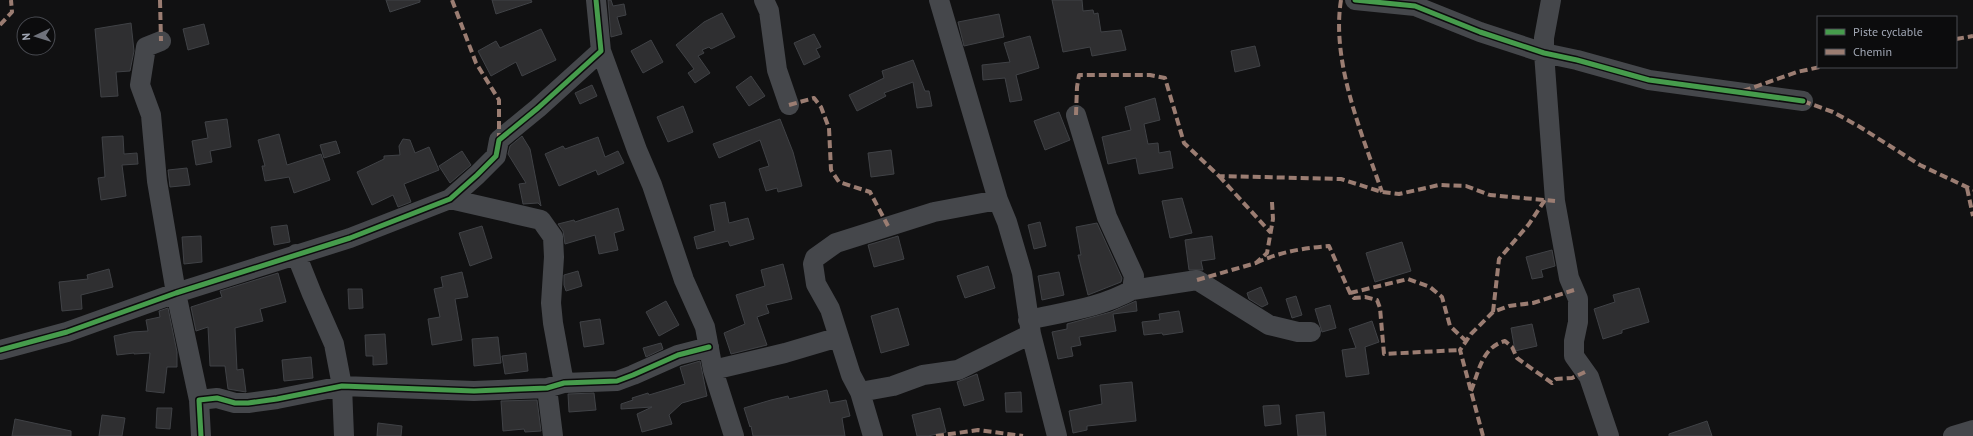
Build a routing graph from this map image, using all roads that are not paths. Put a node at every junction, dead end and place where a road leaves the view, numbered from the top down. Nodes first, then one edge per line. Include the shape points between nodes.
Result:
1 (596, 0) edge
2 (764, 0) edge
3 (939, 0) edge
4 (1355, 0) edge
5 (1551, 0) edge
6 (161, 42) dead end
7 (601, 51) junction
8 (1544, 53) junction
9 (1803, 101) dead end
10 (789, 106) dead end
11 (1076, 115) dead end
12 (450, 199) junction
13 (998, 200) junction
14 (296, 254) junction
15 (1132, 290) junction
16 (176, 293) junction
17 (1029, 327) junction
18 (1311, 332) dead end
19 (839, 337) junction
20 (709, 347) junction
21 (0, 350) edge
22 (713, 370) junction
23 (342, 386) junction
24 (555, 386) junction
25 (860, 392) junction
26 (199, 400) junction
27 (1973, 430) edge
28 (201, 436) edge
29 (344, 436) edge
30 (553, 436) edge
31 (734, 436) edge
32 (873, 436) edge
33 (1057, 436) edge
34 (1609, 436) edge
35 (1953, 436) edge

1 - 7 street
2 - 10 street via 769,11 777,70
3 - 13 street
4 - 8 street via 1415,6 1480,32
5 - 8 street
6 - 16 street via 146,47 140,85 151,115 157,181
7 - 12 street via 499,140 496,156
7 - 20 street via 652,185 684,280 704,327
8 - 9 street via 1649,80
8 - 34 street via 1555,201 1569,278 1578,299 1574,356 1589,377
11 - 15 street via 1107,217 1134,276
12 - 14 street via 350,238
12 - 24 street via 541,220 553,238 551,310
13 - 17 street via 1022,272
13 - 19 street via 934,212 836,243 815,258 813,264 816,284 830,309
14 - 16 street
14 - 23 street via 334,344
15 - 17 street via 1120,297
15 - 18 street via 1197,280 1269,325 1298,332
16 - 21 street via 68,332
16 - 26 street
17 - 25 street via 958,370 923,375 893,386
17 - 33 street
19 - 22 street
19 - 25 street via 851,375
20 - 22 street
20 - 24 street via 678,355 616,381
22 - 31 street
23 - 24 street via 474,390
23 - 26 street via 248,403 235,403 217,398
23 - 29 street
24 - 30 street
25 - 32 street
26 - 28 street
27 - 35 street

